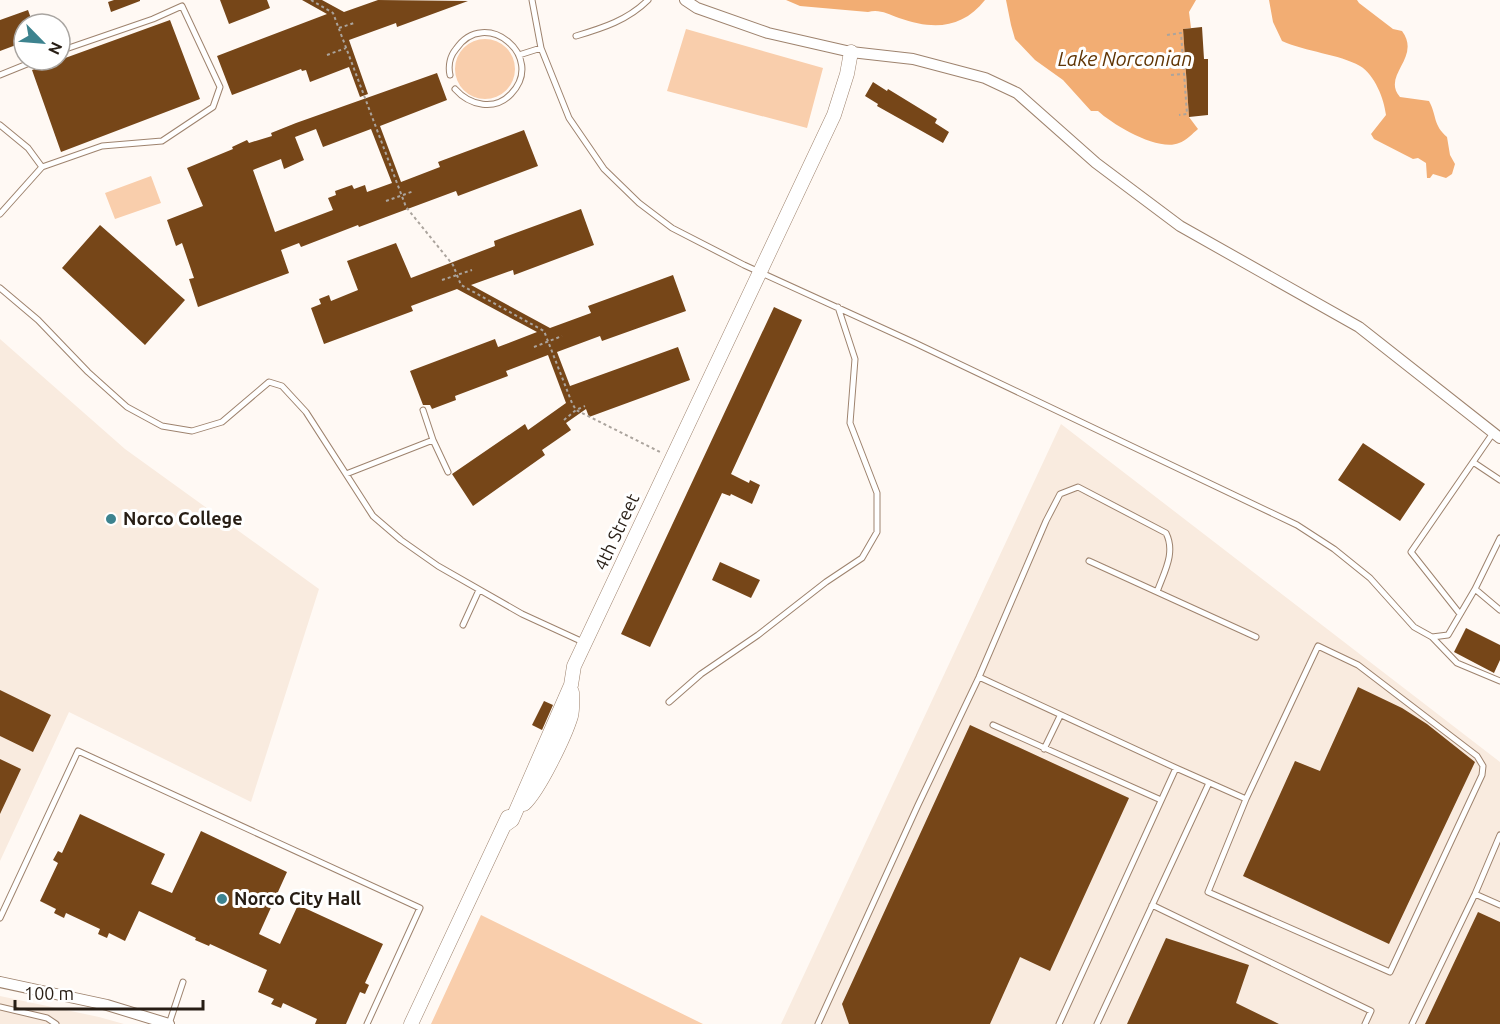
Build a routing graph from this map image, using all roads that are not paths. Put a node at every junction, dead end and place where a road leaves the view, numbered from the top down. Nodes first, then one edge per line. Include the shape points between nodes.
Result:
1 (532, 0) edge
2 (648, 0) edge
3 (685, 0) edge
4 (576, 36) dead end
5 (72, 47) edge
6 (541, 48) junction
7 (851, 52) junction
8 (519, 55) junction
9 (450, 75) dead end
10 (455, 89) dead end
11 (0, 125) edge
12 (42, 167) junction
13 (0, 214) edge
14 (758, 272) junction
15 (0, 288) edge
16 (838, 307) junction
17 (423, 410) dead end
18 (1496, 435) edge
19 (433, 440) junction
20 (1473, 462) junction
21 (448, 472) dead end
22 (346, 474) junction
23 (1500, 480) edge
24 (1500, 538) edge
25 (1089, 561) dead end
26 (1475, 589) junction
27 (479, 590) junction
28 (1157, 592) junction
29 (1500, 610) edge
30 (1460, 614) junction
31 (463, 625) dead end
32 (1256, 637) dead end
33 (1432, 638) junction
34 (585, 642) junction
35 (574, 666) junction
36 (979, 677) junction
37 (1500, 681) edge
38 (669, 702) dead end
39 (1060, 716) junction
40 (993, 726) dead end
41 (1044, 748) junction
42 (1176, 768) junction
43 (1209, 783) junction
44 (1246, 798) junction
45 (1161, 800) junction
46 (509, 823) junction
47 (1500, 835) edge
48 (1475, 894) junction
49 (1152, 905) junction
50 (1500, 905) edge
51 (0, 918) edge
52 (0, 982) edge
53 (183, 982) dead end
54 (0, 1007) edge
55 (56, 1024) edge
56 (169, 1024) edge
57 (367, 1024) edge
58 (411, 1024) edge
59 (818, 1024) edge
60 (1059, 1024) edge
61 (1097, 1024) edge
62 (1365, 1024) edge
63 (1412, 1024) edge

1 - 6 lane
2 - 4 lane via 636,13
3 - 7 street via 697,8 768,33
5 - 12 lane via 182,6 220,87 213,107 162,141 102,146
6 - 8 lane
6 - 14 lane via 569,118 604,170 672,228
7 - 14 street, 4th Street via 834,115
7 - 18 street via 913,59 985,78 1017,93 1096,163 1180,226 1359,327
8 - 9 lane via 506,39 487,32 477,33 453,52
8 - 10 lane via 519,82 500,102 472,103
11 - 12 lane via 28,148
12 - 13 lane
14 - 16 lane
14 - 34 street, 4th Street
15 - 22 lane via 127,407 162,426 192,431 222,422 268,382 282,386 306,412
16 - 33 lane via 1297,525 1370,578 1414,627
16 - 38 lane via 855,359 850,423 877,493 877,532 862,558 701,674
17 - 19 lane
18 - 20 lane
19 - 21 lane
19 - 22 lane
20 - 23 lane
20 - 30 lane via 1411,552
22 - 27 lane via 373,516 438,566
24 - 26 lane
25 - 28 lane
26 - 29 lane
26 - 30 lane
27 - 31 lane
27 - 34 lane
28 - 32 lane
28 - 36 lane via 1170,558 1172,544 1166,533 1078,487 1060,494
30 - 33 lane via 1448,635
33 - 37 lane via 1457,663
34 - 35 street, 4th Street
35 - 46 street via 520,781
35 - 46 street, 4th Street via 571,714 566,727 536,791
36 - 39 lane
36 - 59 lane
39 - 41 lane
39 - 42 lane
40 - 41 lane
41 - 45 lane
42 - 43 lane
42 - 45 lane
43 - 44 lane
43 - 49 lane
44 - 44 lane via 1208,892 1390,972 1483,766 1477,756 1358,665 1318,646
45 - 60 lane
46 - 58 street
47 - 48 lane
48 - 50 lane
48 - 63 lane
49 - 61 lane
49 - 62 lane via 1371,1011
51 - 57 lane via 78,751 420,908
52 - 56 street via 107,1005
53 - 56 lane
54 - 55 lane via 47,1018

